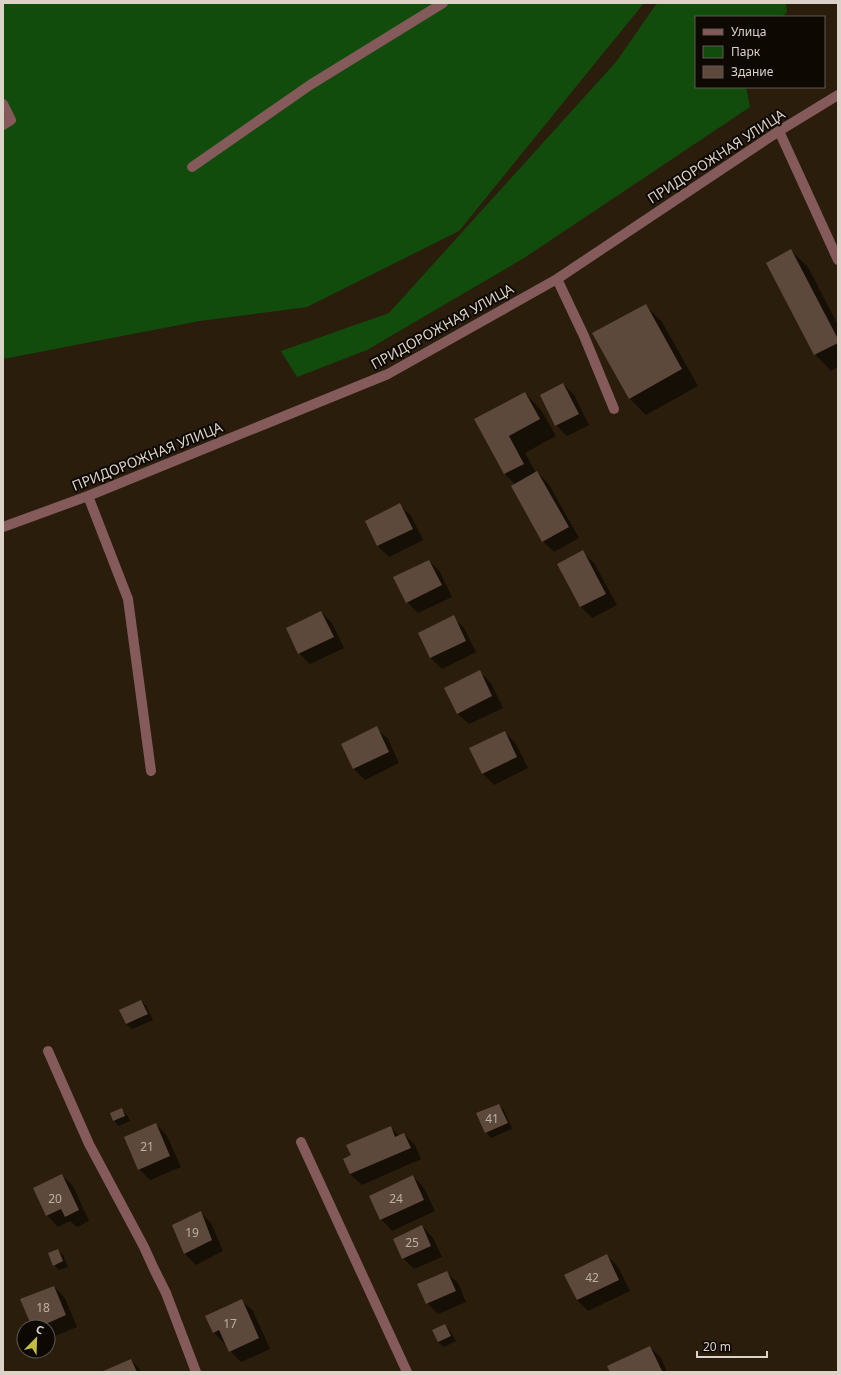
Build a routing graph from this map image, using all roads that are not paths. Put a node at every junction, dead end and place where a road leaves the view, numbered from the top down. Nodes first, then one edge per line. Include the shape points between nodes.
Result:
1 (443, 3) edge
2 (838, 94) edge
3 (3, 104) edge
4 (3, 125) edge
5 (779, 131) junction
6 (192, 167) dead end
7 (838, 260) edge
8 (557, 279) junction
9 (614, 409) dead end
10 (88, 496) junction
11 (3, 527) edge
12 (151, 770) dead end
13 (48, 1051) dead end
14 (301, 1142) dead end
15 (196, 1372) edge
16 (407, 1372) edge

1 - 6 street via 310,85
2 - 5 street, ПРИДОРОЖНАЯ УЛИЦА
3 - 4 street via 11,120
5 - 7 street
5 - 8 street, ПРИДОРОЖНАЯ УЛИЦА
8 - 9 street
8 - 10 street, ПРИДОРОЖНАЯ УЛИЦА via 388,374
10 - 11 street, ПРИДОРОЖНАЯ УЛИЦА
10 - 12 street via 128,599
13 - 15 street via 89,1144 160,1281
14 - 16 street

